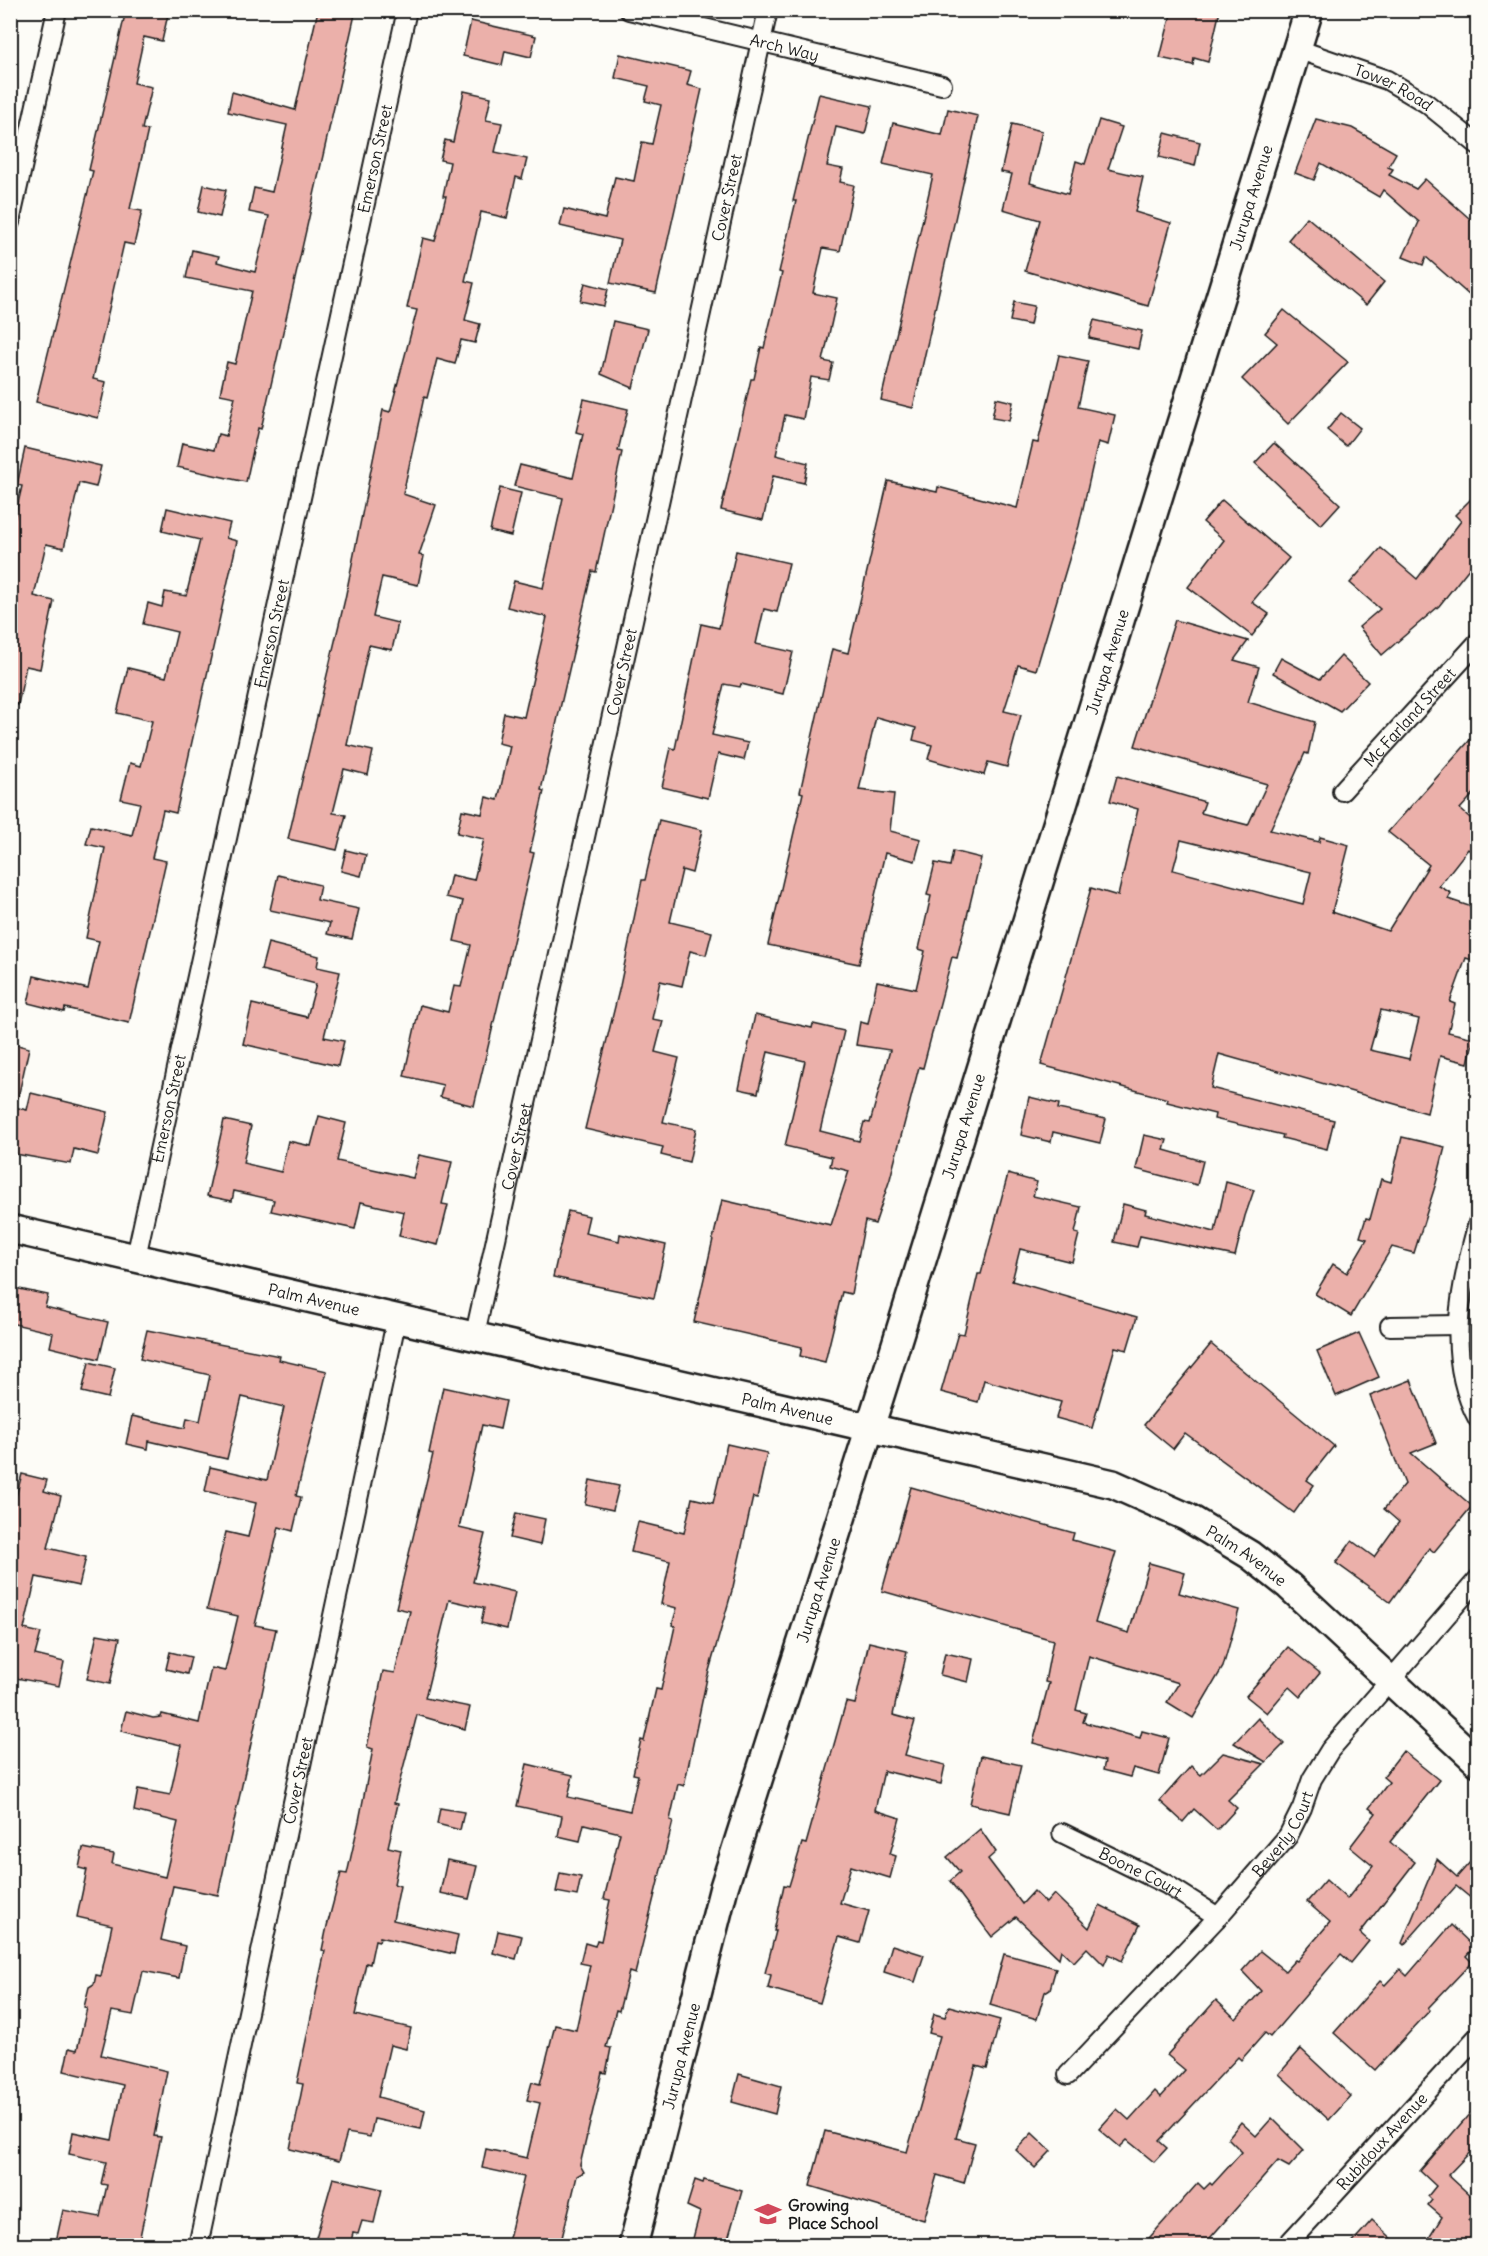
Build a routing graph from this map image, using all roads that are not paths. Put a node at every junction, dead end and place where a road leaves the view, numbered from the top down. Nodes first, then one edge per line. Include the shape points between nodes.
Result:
1 (57, 10) edge
2 (407, 10) edge
3 (629, 10) edge
4 (768, 10) edge
5 (1309, 10) edge
6 (761, 42) junction
7 (1298, 48) junction
8 (942, 85) dead end
9 (1478, 145) edge
10 (10, 222) edge
11 (1478, 642) edge
12 (1342, 791) dead end
13 (1478, 1223) edge
14 (10, 1229) edge
15 (136, 1257) junction
16 (397, 1317) junction
17 (1458, 1324) junction
18 (1390, 1326) dead end
19 (475, 1334) junction
20 (1478, 1419) edge
21 (869, 1429) junction
22 (1478, 1580) edge
23 (1390, 1680) junction
24 (1478, 1762) edge
25 (1062, 1833) dead end
26 (1218, 1917) junction
27 (1478, 2036) edge
28 (1068, 2075) dead end
29 (198, 2246) edge
30 (633, 2246) edge
31 (1286, 2246) edge

1 - 10 street
2 - 15 street, Emerson Street
3 - 6 street, Arch Way
4 - 6 street, Cover Street
5 - 7 main road, Jurupa Avenue
6 - 8 street, Arch Way
6 - 19 street, Cover Street
7 - 9 street, Tower Road via 1387,80 1426,103
7 - 21 main road, Jurupa Avenue
11 - 12 street, Mc Farland Street
13 - 17 street via 1462,1281
14 - 15 main road, Palm Avenue
15 - 16 main road, Palm Avenue
16 - 19 main road, Palm Avenue
16 - 29 street, Cover Street
17 - 18 street
17 - 20 street via 1467,1399
19 - 21 main road, Palm Avenue
21 - 23 main road, Palm Avenue via 1058,1470 1113,1484 1158,1502 1250,1555
21 - 30 main road, Jurupa Avenue via 724,1887
22 - 23 street, Beverly Court
23 - 24 main road, Palm Avenue
23 - 26 street, Beverly Court via 1330,1750 1312,1779 1288,1836
25 - 26 street, Boone Court via 1166,1884
26 - 28 street, Beverly Court
27 - 31 street, Rubidoux Avenue

